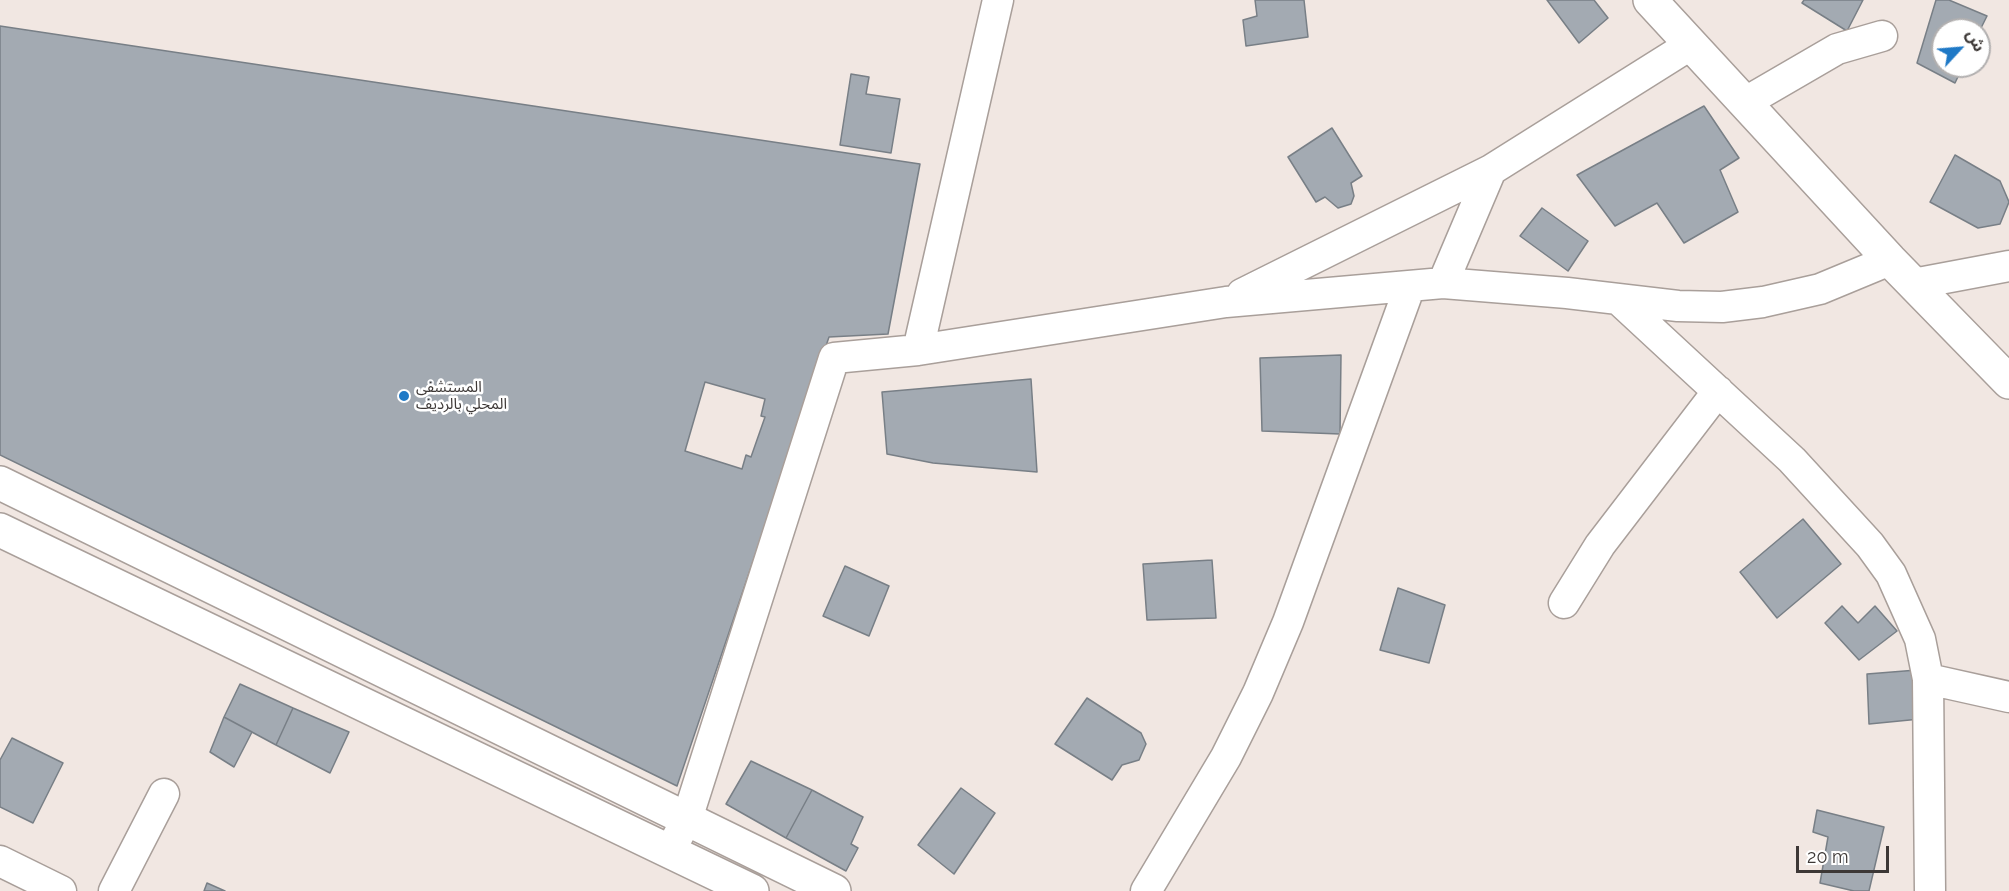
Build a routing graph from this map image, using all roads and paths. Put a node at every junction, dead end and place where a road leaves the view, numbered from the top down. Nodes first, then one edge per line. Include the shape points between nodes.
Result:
1 (998, 0) edge
2 (1650, 0) edge
3 (1882, 36) dead end
4 (1690, 45) junction
5 (1743, 103) junction
6 (1491, 170) junction
7 (1890, 260) junction
8 (2009, 266) edge
9 (1443, 284) junction
10 (1913, 284) junction
11 (1410, 286) junction
12 (1618, 299) junction
13 (1226, 302) junction
14 (918, 350) junction
15 (2009, 381) edge
16 (1718, 391) junction
17 (0, 483) edge
18 (0, 530) edge
19 (1564, 603) dead end
20 (1928, 679) junction
21 (2009, 697) edge
22 (164, 794) dead end
23 (687, 819) junction
24 (670, 851) junction
25 (0, 861) edge
26 (61, 891) edge
27 (114, 891) edge
28 (752, 891) edge
29 (834, 891) edge
30 (1146, 891) edge
31 (1930, 891) edge

1 - 14 street
2 - 4 main road
3 - 5 street via 1837,49
4 - 5 main road
4 - 6 street
5 - 7 main road
6 - 9 street
6 - 13 street
7 - 10 main road
7 - 12 street via 1821,289 1763,302 1722,307
8 - 10 street
9 - 11 street
9 - 12 street
10 - 15 main road
11 - 13 street
11 - 30 street via 1288,622 1258,693 1226,757
12 - 16 street
13 - 14 street
14 - 23 street via 834,358
16 - 19 street via 1600,546
16 - 20 street via 1792,460 1870,545 1891,574 1920,639
17 - 23 main road
18 - 24 main road
20 - 21 street
20 - 31 street
22 - 27 street
23 - 24 street
23 - 29 main road
24 - 28 main road
25 - 26 street

